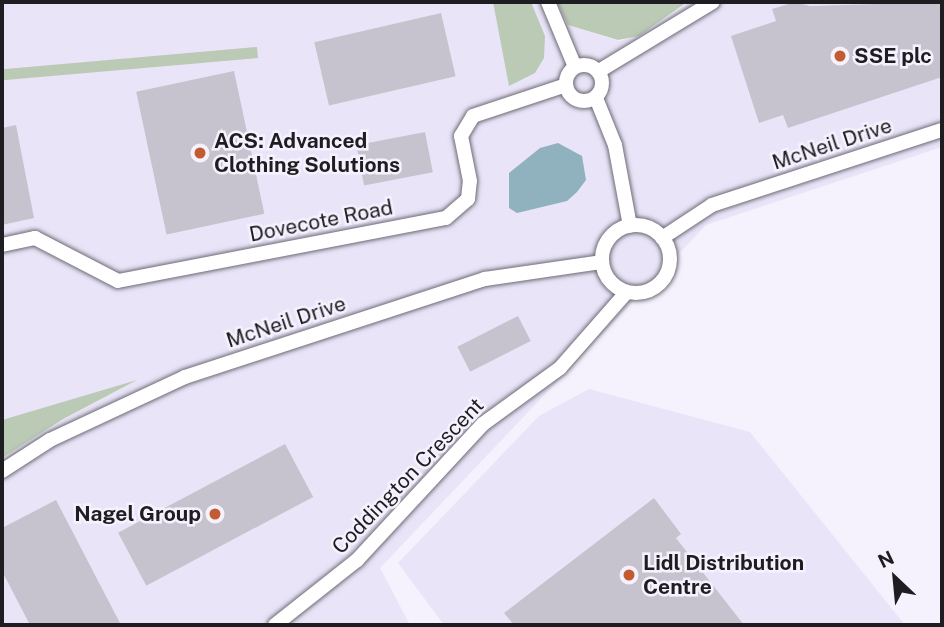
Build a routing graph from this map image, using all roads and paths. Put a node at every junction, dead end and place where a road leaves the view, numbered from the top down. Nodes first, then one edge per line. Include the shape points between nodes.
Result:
1 (548, 2) edge
2 (713, 2) edge
3 (575, 67) junction
4 (599, 71) junction
5 (566, 85) junction
6 (596, 98) junction
7 (942, 130) edge
8 (630, 226) junction
9 (662, 238) junction
10 (2, 245) edge
11 (601, 262) junction
12 (626, 293) junction
13 (2, 471) edge
14 (275, 625) edge

1 - 3 street
2 - 4 street
3 - 4 street via 589,65
3 - 5 street
4 - 6 street via 603,87
5 - 6 street via 575,99
5 - 10 street, Dovecote Road via 473,116 461,136 470,181 468,199 446,218 118,281 35,238
6 - 8 street via 615,145
7 - 9 street, McNeil Drive via 712,205
8 - 9 street via 648,227
8 - 11 street via 612,235
9 - 12 street via 670,260 662,282 645,292
11 - 12 street via 609,281
11 - 13 street, McNeil Drive via 485,279 185,377 50,440
12 - 14 street, Coddington Crescent via 603,325 561,368 483,424 357,560

